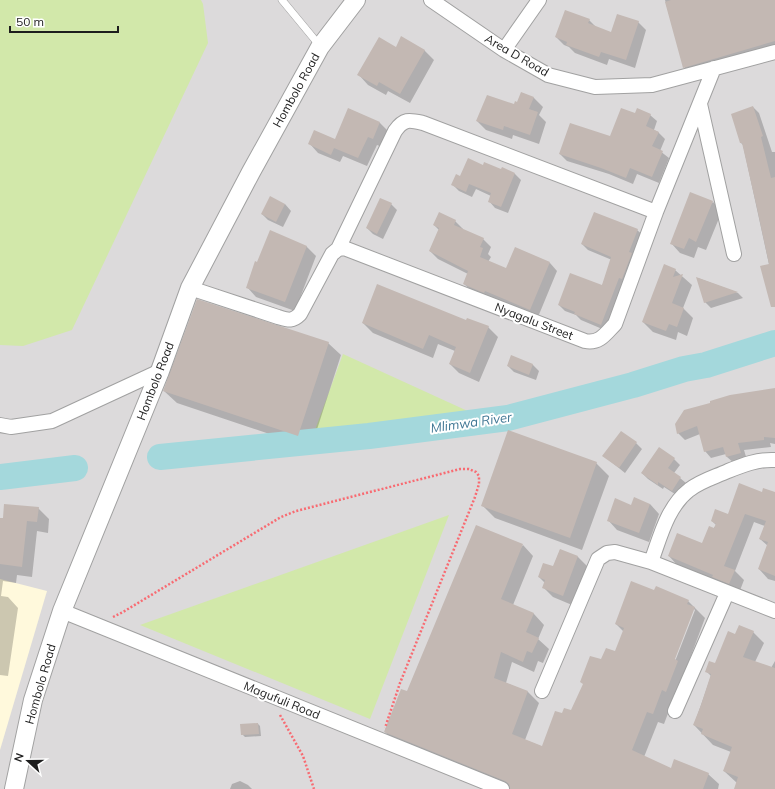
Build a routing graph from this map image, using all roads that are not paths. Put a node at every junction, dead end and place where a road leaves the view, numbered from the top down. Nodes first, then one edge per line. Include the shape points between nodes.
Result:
1 (282, 0) edge
2 (356, 0) edge
3 (431, 0) edge
4 (539, 0) edge
5 (320, 47) junction
6 (504, 50) junction
7 (775, 52) edge
8 (714, 68) junction
9 (700, 104) junction
10 (656, 212) junction
11 (338, 249) junction
12 (734, 254) dead end
13 (190, 288) junction
14 (160, 371) junction
15 (0, 425) edge
16 (775, 460) edge
17 (651, 562) junction
18 (727, 593) junction
19 (62, 611) junction
20 (775, 611) edge
21 (542, 691) dead end
22 (675, 711) dead end
23 (14, 789) edge
24 (502, 789) edge

1 - 5 lane
2 - 5 street, Hombolo Road
3 - 6 street, Area D Road
4 - 6 street
5 - 13 street, Hombolo Road
6 - 8 street, Area D Road via 548,74 595,87 652,84
7 - 8 street, Area D Road
8 - 9 street, Nyagalu Street
9 - 10 street, Nyagalu Street
9 - 12 street
10 - 11 street via 438,128 411,120 400,125 395,131
10 - 11 street, Nyagalu Street via 615,324 604,336 592,342 351,249
11 - 13 street via 332,254 295,319 288,320
13 - 14 street, Hombolo Road
14 - 15 street via 52,421 11,427
14 - 19 street, Hombolo Road
16 - 17 street via 764,459 745,465 706,480 689,490 676,503 667,519
17 - 18 street
17 - 21 street via 615,552 607,553 598,559
18 - 20 street
18 - 22 street
19 - 23 street, Hombolo Road via 33,700
19 - 24 street, Magufuli Road

